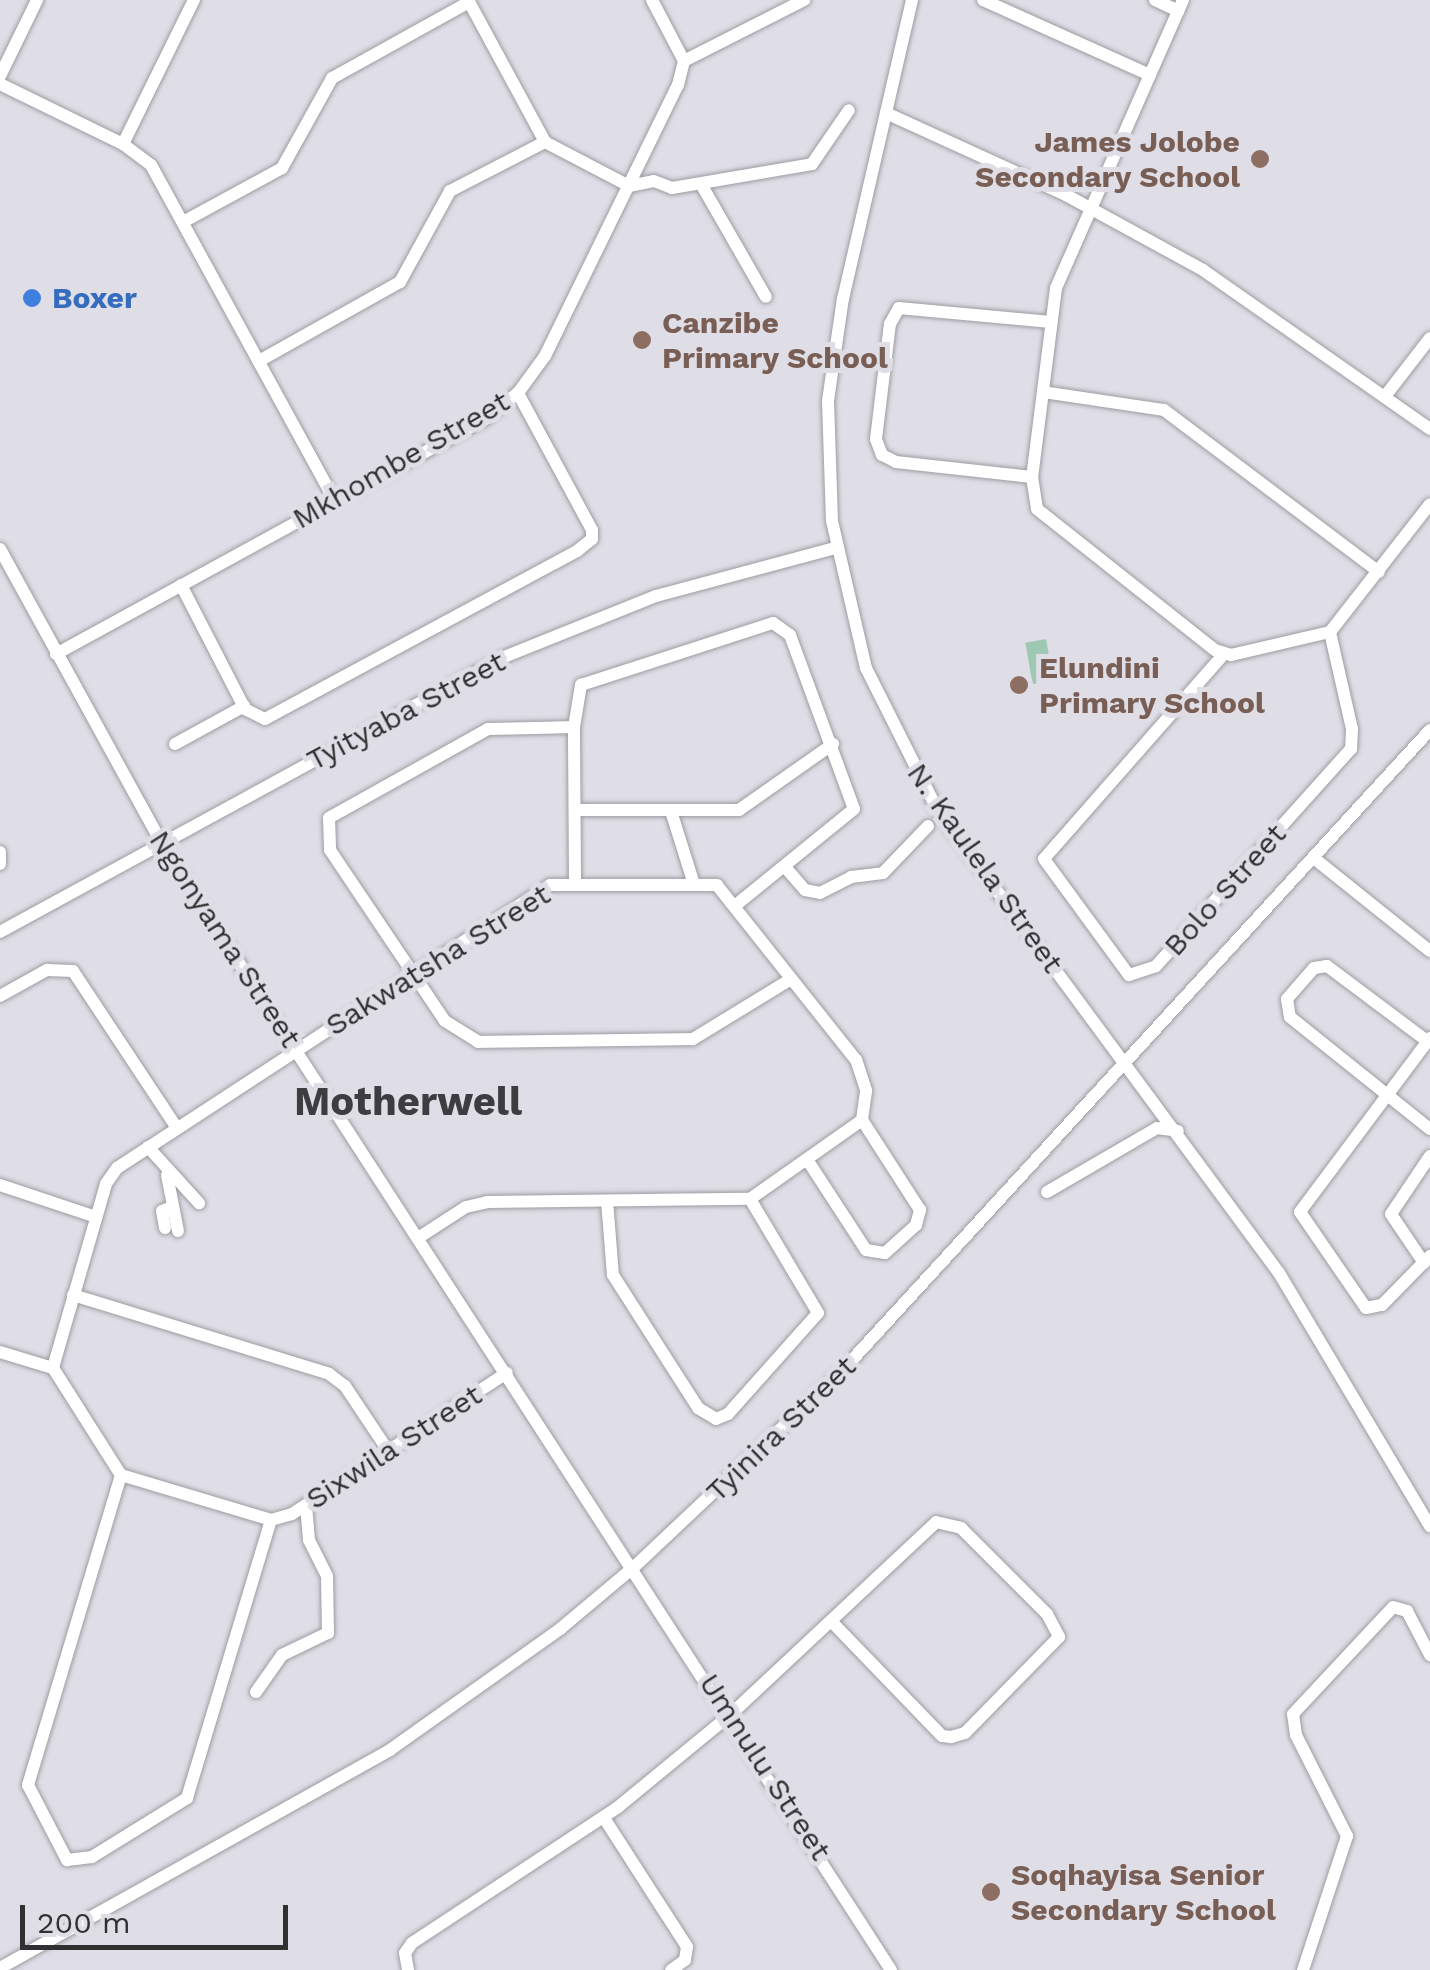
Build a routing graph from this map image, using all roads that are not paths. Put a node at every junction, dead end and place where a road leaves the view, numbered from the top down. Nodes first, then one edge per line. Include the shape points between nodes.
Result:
1 (37, 0) edge
2 (194, 0) edge
3 (652, 0) edge
4 (804, 0) edge
5 (912, 0) edge
6 (983, 0) edge
7 (1155, 0) edge
8 (469, 1) edge
9 (1181, 5) edge
10 (684, 61) junction
11 (1150, 74) junction
12 (0, 76) edge
13 (0, 84) edge
14 (849, 110) dead end
15 (886, 114) junction
16 (545, 142) junction
17 (123, 144) junction
18 (701, 184) junction
19 (629, 186) junction
20 (1090, 207) junction
21 (182, 222) junction
22 (766, 297) dead end
23 (1050, 322) junction
24 (1430, 338) edge
25 (258, 361) junction
26 (1043, 392) junction
27 (518, 393) junction
28 (1386, 395) junction
29 (1430, 429) edge
30 (1032, 477) junction
31 (335, 501) junction
32 (1430, 504) edge
33 (835, 548) junction
34 (0, 549) edge
35 (1379, 572) junction
36 (181, 585) junction
37 (1330, 632) junction
38 (56, 654) junction
39 (1222, 654) junction
40 (244, 706) junction
41 (574, 727) junction
42 (1430, 730) edge
43 (175, 744) dead end
44 (833, 744) junction
45 (576, 810) junction
46 (670, 810) junction
47 (928, 826) dead end
48 (162, 844) junction
49 (0, 852) edge
50 (1315, 859) junction
51 (0, 864) edge
52 (785, 867) junction
53 (576, 880) junction
54 (693, 880) junction
55 (737, 904) junction
56 (0, 932) edge
57 (1430, 951) edge
58 (414, 974) junction
59 (791, 979) junction
60 (0, 996) edge
61 (1428, 1040) edge
62 (296, 1050) junction
63 (1128, 1064) junction
64 (1388, 1095) junction
65 (862, 1120) junction
66 (177, 1128) junction
67 (1430, 1129) edge
68 (1178, 1131) junction
69 (148, 1147) junction
70 (1430, 1156) edge
71 (808, 1161) junction
72 (168, 1175) junction
73 (0, 1185) edge
74 (1046, 1192) dead end
75 (750, 1198) junction
76 (607, 1201) junction
77 (198, 1203) dead end
78 (96, 1218) junction
79 (171, 1229) dead end
80 (418, 1238) junction
81 (1427, 1259) edge
82 (73, 1295) junction
83 (0, 1352) edge
84 (53, 1368) junction
85 (507, 1373) junction
86 (389, 1452) junction
87 (121, 1476) junction
88 (306, 1505) junction
89 (271, 1520) junction
90 (1430, 1526) edge
91 (634, 1567) junction
92 (832, 1622) junction
93 (1430, 1655) edge
94 (256, 1692) dead end
95 (730, 1715) junction
96 (604, 1818) junction
97 (407, 1965) edge
98 (0, 1968) edge
99 (672, 1970) edge
100 (892, 1970) edge
101 (1303, 1970) edge

1 - 12 street
2 - 17 street
3 - 10 street
4 - 10 street
5 - 15 street, N. Kaulela Street
6 - 11 street
7 - 9 street
8 - 16 street
8 - 21 street via 332,78 282,168
9 - 11 street
10 - 19 street, Mkhombe Street
11 - 20 street
13 - 17 street
14 - 18 street via 812,164
15 - 20 street
15 - 33 street, N. Kaulela Street via 832,366 828,468
16 - 19 street
16 - 25 street via 450,191 400,282
17 - 21 street via 151,165
18 - 19 street
18 - 22 street
19 - 27 street, Mkhombe Street via 539,367
20 - 23 street via 1060,272
20 - 28 street via 1250,299
21 - 25 street
23 - 26 street
23 - 30 street via 904,306 890,324 880,400 876,446 888,459
24 - 28 street
25 - 31 street
26 - 30 street
26 - 35 street via 1164,410
27 - 31 street, Mkhombe Street via 488,417
27 - 40 street via 589,523 588,543 272,717 253,718
28 - 29 street
30 - 39 street via 1033,500 1044,517
31 - 36 street, Mkhombe Street
32 - 35 street
33 - 48 street, Tyityaba Street via 670,592 543,640
33 - 63 street, N. Kaulela Street via 866,668 917,778
34 - 38 street, Ngonyama Street
35 - 37 street
36 - 38 street, Mkhombe Street
36 - 40 street
37 - 39 street
37 - 39 street, Bolo Street via 1352,729 1350,749 1156,966 1129,975 1044,859
38 - 48 street, Ngonyama Street
40 - 43 street
41 - 44 street via 579,689 587,681 773,623 790,635
41 - 45 street
41 - 58 street via 488,729 329,818 330,850
42 - 50 street, Tyinira Street
44 - 46 street via 751,806
44 - 52 street via 854,810
45 - 46 street
45 - 53 street
46 - 54 street
47 - 52 street via 883,873 850,877 820,892 805,890
48 - 56 street, Tyityaba Street
48 - 62 street, Ngonyama Street
49 - 51 street
50 - 57 street
50 - 63 street, Tyinira Street
52 - 55 street
53 - 54 street, Sakwatsha Street
53 - 58 street, Sakwatsha Street via 535,893
54 - 55 street, Sakwatsha Street via 717,886
55 - 59 street, Sakwatsha Street
58 - 59 street via 445,1021 464,1036 527,1043 693,1040
58 - 62 street, Sakwatsha Street
59 - 65 street, Sakwatsha Street via 856,1060 866,1090
60 - 66 street via 47,970 73,971
61 - 64 street
61 - 64 street via 1327,966 1314,968 1287,999 1290,1017
62 - 66 street
62 - 80 street, Ngonyama Street
63 - 68 street, N. Kaulela Street
63 - 91 street, Tyinira Street via 820,1394
64 - 67 street
64 - 81 street via 1300,1212 1366,1308 1382,1305
65 - 71 street
65 - 71 street via 920,1210 916,1225 885,1254 866,1250
66 - 69 street
68 - 74 street via 1156,1128
68 - 90 street, N. Kaulela Street via 1279,1274
69 - 72 street
69 - 78 street via 110,1175
70 - 81 street via 1390,1214
71 - 75 street
72 - 77 street
72 - 79 street via 172,1207 162,1211
73 - 78 street
75 - 76 street
75 - 76 street via 818,1313 728,1414 716,1419 698,1408 612,1275
76 - 80 street via 478,1204
78 - 82 street
80 - 85 street, Ngonyama Street
82 - 84 street
82 - 86 street via 329,1374 345,1386
83 - 84 street
84 - 87 street
85 - 86 street, Sixwila Street
85 - 91 street, Ngonyama Street
86 - 88 street, Sixwila Street
87 - 89 street, Sixwila Street
87 - 89 street via 28,1784 67,1860 92,1857 187,1798
88 - 89 street, Sixwila Street
88 - 94 street via 310,1540 328,1576 328,1632 282,1656
91 - 95 street, Umnulu Street
91 - 98 street, Tyinira Street via 560,1629 390,1750
92 - 92 street via 942,1736 966,1732 1053,1647 1058,1630 962,1528 941,1520
92 - 95 street
93 - 101 street via 1407,1611 1393,1607 1294,1714 1296,1736 1347,1836
95 - 96 street
95 - 100 street, Umnulu Street
96 - 97 street via 412,1943
96 - 99 street via 687,1947 685,1960

